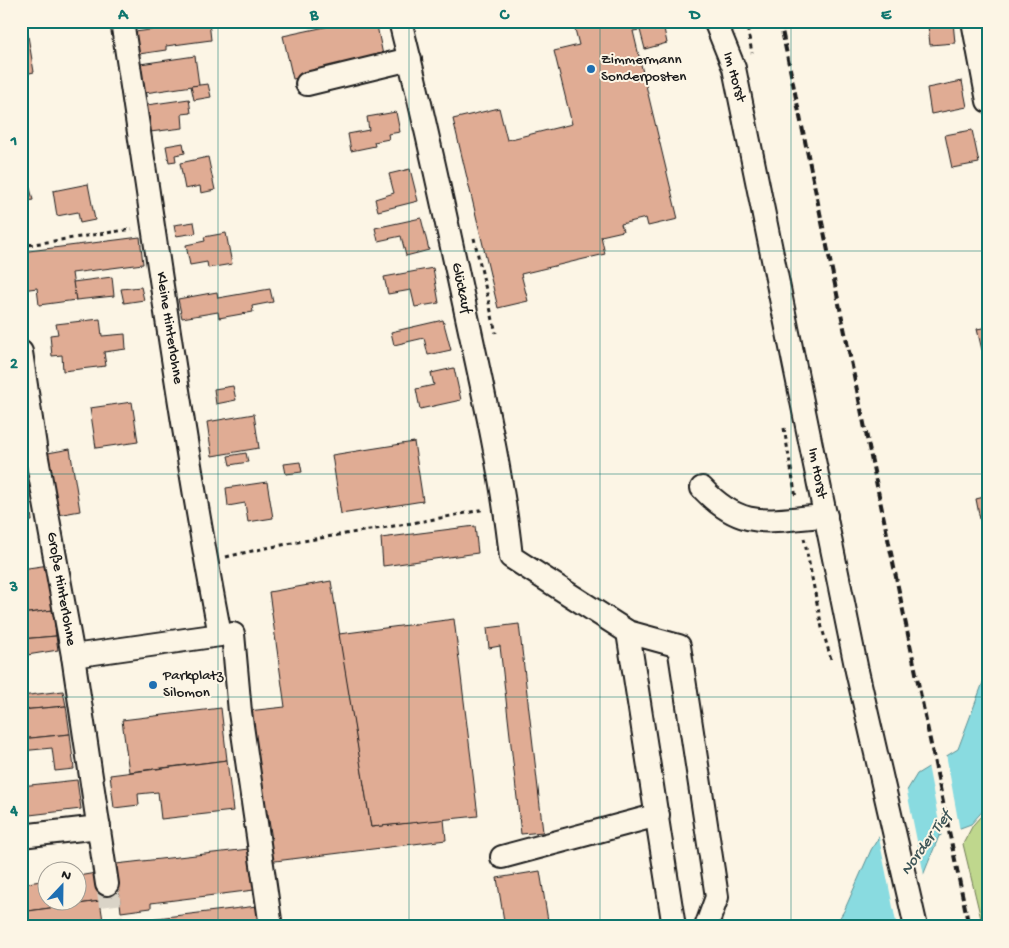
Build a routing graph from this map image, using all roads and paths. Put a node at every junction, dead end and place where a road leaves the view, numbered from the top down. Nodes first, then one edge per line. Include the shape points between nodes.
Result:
1 (122, 21) edge
2 (400, 21) edge
3 (715, 21) edge
4 (973, 21) edge
5 (410, 60) junction
6 (307, 84) dead end
7 (988, 101) edge
8 (152, 226) junction
9 (21, 246) edge
10 (21, 352) edge
11 (702, 488) dead end
12 (506, 504) junction
13 (826, 516) junction
14 (206, 562) junction
15 (628, 632) junction
16 (226, 634) junction
17 (73, 656) junction
18 (658, 815) junction
19 (99, 828) junction
20 (21, 836) edge
21 (502, 857) dead end
22 (107, 884) tunnel mouth
23 (271, 927) edge
24 (674, 927) edge
25 (706, 927) edge
26 (916, 927) edge

1 - 8 street, Kleine Hinterlohne
2 - 5 street, Glückauf
3 - 13 street, Im Horst via 734,68
4 - 7 street
5 - 6 street
5 - 12 street, Glückauf
8 - 9 path
8 - 14 street, Kleine Hinterlohne
10 - 17 street, Große Hinterlohne
11 - 13 street via 717,504 747,520
12 - 14 path via 378,530 286,542
12 - 15 street, Glückauf via 511,557
13 - 26 street, Im Horst via 857,671
14 - 16 street, Kleine Hinterlohne
15 - 18 street
15 - 25 street via 679,646 717,897
16 - 17 street
16 - 23 street, Kleine Hinterlohne
17 - 19 street, Große Hinterlohne
18 - 21 street
18 - 24 street
19 - 20 street
19 - 22 street, Große Hinterlohne

